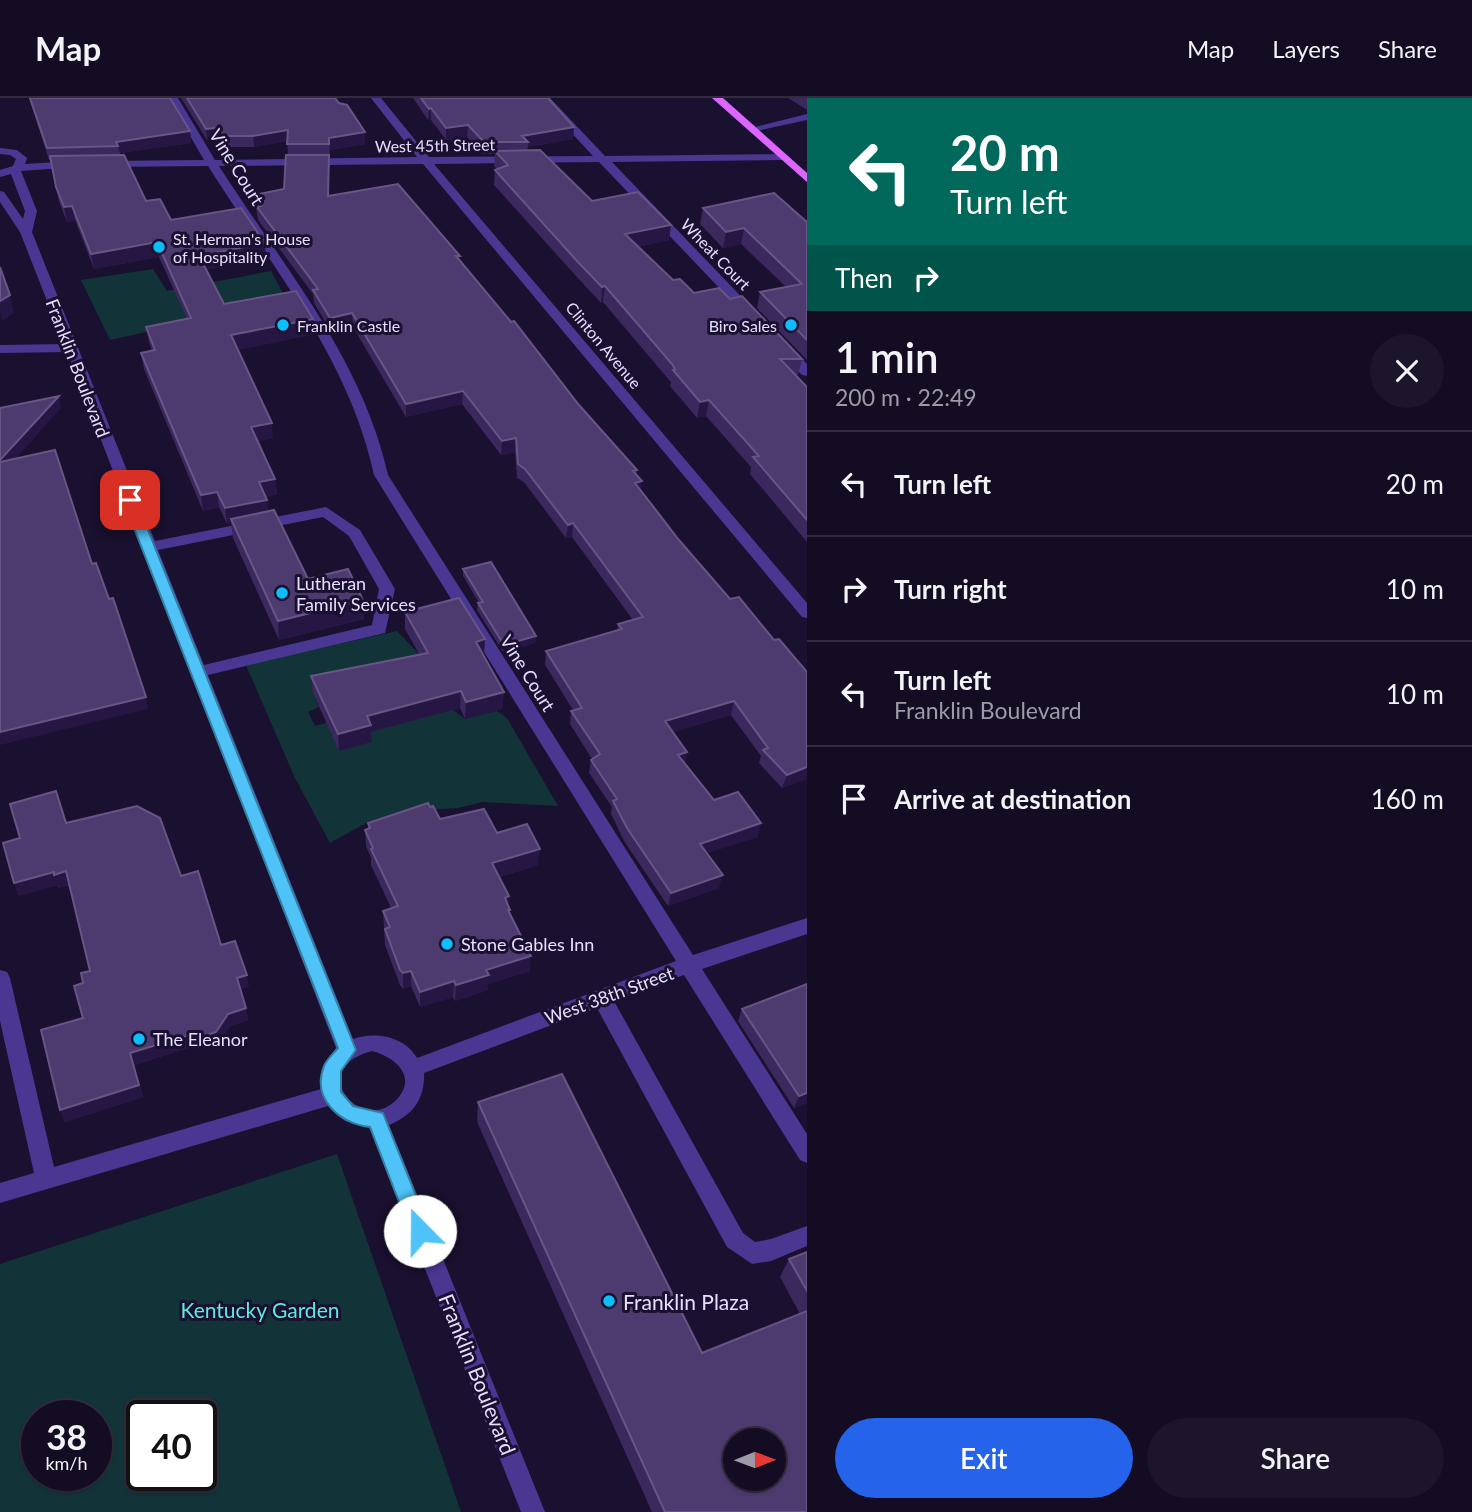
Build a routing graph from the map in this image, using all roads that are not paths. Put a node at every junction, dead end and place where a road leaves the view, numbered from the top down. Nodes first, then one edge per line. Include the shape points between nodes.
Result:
1 (173, 98) edge
2 (376, 98) edge
3 (544, 98) edge
4 (718, 98) edge
5 (807, 117) edge
6 (752, 129) junction
7 (2, 148) edge
8 (807, 156) edge
9 (783, 157) junction
10 (601, 159) junction
11 (425, 160) junction
12 (210, 163) junction
13 (18, 165) junction
14 (0, 174) edge
15 (807, 180) edge
16 (0, 194) edge
17 (26, 232) junction
18 (762, 325) edge
19 (772, 335) edge
20 (70, 348) junction
21 (0, 349) edge
22 (807, 372) edge
23 (148, 547) junction
24 (807, 613) edge
25 (198, 672) junction
26 (807, 926) edge
27 (688, 965) junction
28 (0, 978) edge
29 (601, 997) junction
30 (347, 1050) junction
31 (413, 1068) junction
32 (333, 1095) junction
33 (376, 1119) junction
34 (807, 1153) edge
35 (47, 1178) junction
36 (0, 1194) edge
37 (807, 1236) edge
38 (533, 1512) edge

1 - 12 street, Vine Court
2 - 11 street, Clinton Avenue
3 - 10 street, Wheat Court
4 - 6 main road
5 - 6 street
6 - 9 main road
7 - 13 street
8 - 9 main road, West 45th Street
9 - 10 street, West 45th Street
9 - 15 main road
10 - 11 street, West 45th Street
10 - 18 street, Wheat Court
11 - 12 street, West 45th Street
11 - 24 street, Clinton Avenue
12 - 13 street, West 45th Street
12 - 27 street, Vine Court via 339,355 375,441 381,475
13 - 14 street
13 - 17 street, Franklin Boulevard via 31,211
16 - 17 street, Franklin Boulevard
17 - 20 street, Franklin Boulevard
19 - 22 street
20 - 21 street
20 - 23 street, Franklin Boulevard
23 - 25 street, Franklin Boulevard
23 - 25 street via 326,512 355,533 387,589 379,629
25 - 30 street, Franklin Boulevard
26 - 27 street, West 38th Street
27 - 29 street, West 38th Street
27 - 34 street, Vine Court
28 - 35 street
29 - 31 street, West 38th Street
29 - 37 street via 734,1240 752,1253
30 - 31 street via 372,1042 386,1044 400,1050
30 - 32 street via 332,1069
31 - 33 street via 415,1085 410,1098 401,1109
32 - 33 street via 346,1112
32 - 35 street
33 - 38 street, Franklin Boulevard
35 - 36 street

